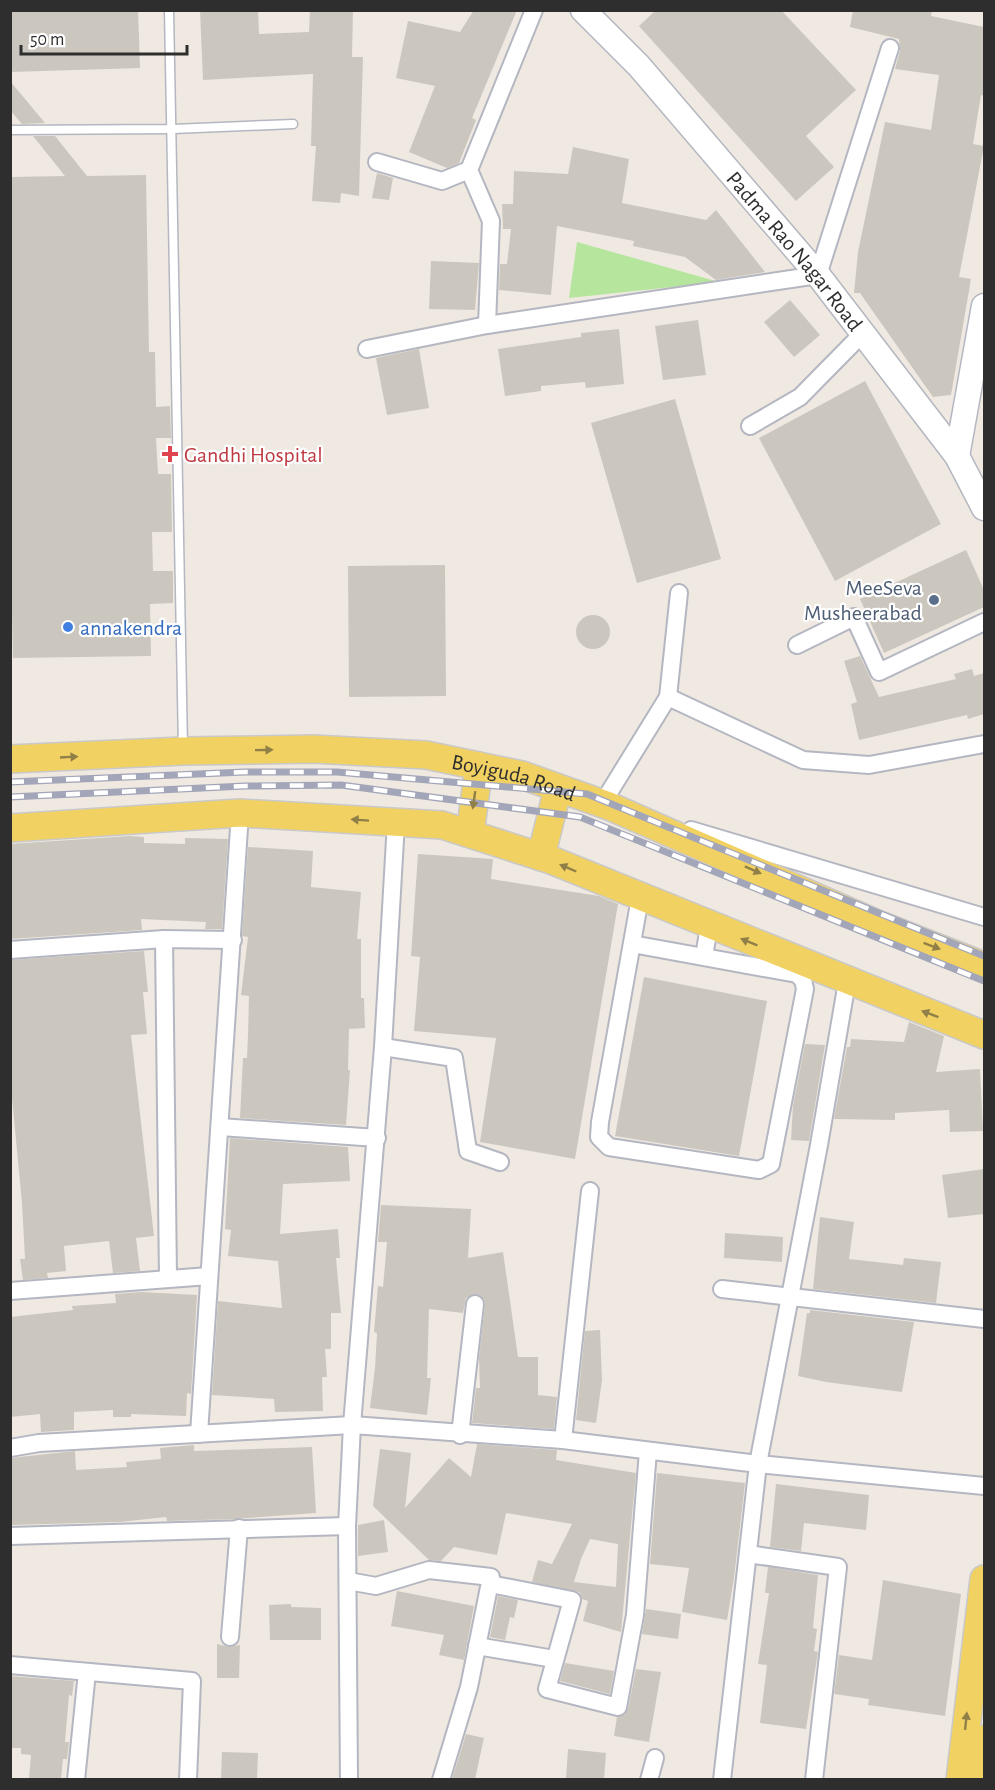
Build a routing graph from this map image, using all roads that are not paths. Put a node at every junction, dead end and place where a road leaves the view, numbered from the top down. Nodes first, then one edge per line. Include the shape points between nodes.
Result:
1 (169, 10) edge
2 (534, 10) edge
3 (583, 10) edge
4 (890, 48) dead end
5 (293, 124) dead end
6 (173, 129) junction
7 (10, 130) edge
8 (377, 162) dead end
9 (469, 170) junction
10 (818, 275) junction
11 (984, 306) edge
12 (487, 325) junction
13 (862, 333) junction
14 (367, 349) dead end
15 (976, 395) edge
16 (750, 426) dead end
17 (957, 456) junction
18 (984, 508) edge
19 (680, 593) dead end
20 (984, 622) edge
21 (797, 645) dead end
22 (668, 697) junction
23 (984, 744) edge
24 (183, 751) junction
25 (10, 759) edge
26 (479, 766) junction
27 (558, 788) junction
28 (605, 805) junction
29 (240, 813) junction
30 (396, 822) junction
31 (10, 828) edge
32 (470, 834) junction
33 (541, 857) junction
34 (640, 898) junction
35 (984, 916) edge
36 (710, 926) junction
37 (164, 939) junction
38 (233, 940) junction
39 (632, 944) junction
40 (10, 950) edge
41 (704, 957) junction
42 (984, 966) edge
43 (847, 982) junction
44 (984, 1035) edge
45 (383, 1047) junction
46 (220, 1127) junction
47 (376, 1138) junction
48 (500, 1162) dead end
49 (590, 1191) dead end
50 (209, 1276) junction
51 (168, 1279) junction
52 (11, 1286) edge
53 (722, 1289) dead end
54 (789, 1295) junction
55 (475, 1304) dead end
56 (984, 1319) edge
57 (352, 1425) junction
58 (199, 1434) junction
59 (460, 1435) junction
60 (563, 1440) junction
61 (10, 1448) edge
62 (648, 1451) junction
63 (758, 1464) junction
64 (984, 1486) edge
65 (347, 1526) junction
66 (239, 1528) junction
67 (10, 1536) edge
68 (748, 1554) junction
69 (984, 1579) edge
70 (348, 1581) junction
71 (490, 1584) junction
72 (230, 1637) dead end
73 (477, 1646) junction
74 (554, 1659) junction
75 (10, 1665) edge
76 (87, 1672) junction
77 (984, 1739) edge
78 (655, 1758) dead end
79 (76, 1779) edge
80 (188, 1779) edge
81 (349, 1779) edge
82 (441, 1779) edge
83 (649, 1779) edge
84 (722, 1779) edge
85 (814, 1779) edge
86 (960, 1779) edge
87 (980, 1779) edge

1 - 6 lane
2 - 9 street
3 - 10 main road, Padma Rao Nagar Road via 639,66
4 - 10 street
5 - 6 lane
6 - 7 lane
6 - 24 lane
8 - 9 street via 442,181
9 - 12 street via 491,220
10 - 12 street
10 - 13 main road, Padma Rao Nagar Road
11 - 15 main road
12 - 14 street
13 - 16 street via 800,397
13 - 17 main road, Padma Rao Nagar Road
15 - 17 main road
17 - 18 main road, Padma Rao Nagar Road
19 - 22 street
20 - 21 street via 879,672 854,617
22 - 23 street via 803,760 869,765
22 - 28 street
25 -> 24 main road, Boyiguda Road
24 -> 26 main road, Boyiguda Road via 313,749 426,755
26 - 27 main road, Boyiguda Road
26 -> 32 main road
27 - 28 main road, Boyiguda Road
27 - 33 main road
28 - 35 street
28 -> 42 main road, Boyiguda Road via 877,924
30 -> 29 main road
29 - 31 main road
29 - 38 street
30 - 32 main road via 442,825
30 - 45 street
32 - 33 main road
34 -> 33 main road
34 - 36 main road
34 - 39 street
36 - 41 street
43 -> 36 main road
37 - 38 street
37 - 40 street
37 - 51 street
38 - 46 street
39 - 41 street
39 - 41 street via 599,1137 609,1147 759,1170 771,1164 776,1152 805,988 803,980 797,974
44 -> 43 main road
43 - 54 street
45 - 47 street
45 - 48 street via 454,1058 468,1151
46 - 47 street
46 - 50 street
47 - 57 street
49 - 60 street
50 - 51 street
50 - 58 street
51 - 52 street
53 - 54 street
54 - 56 street
54 - 63 street
55 - 59 street
57 - 58 street
57 - 59 street
57 - 65 street
58 - 61 street
59 - 60 street
60 - 62 street
62 - 63 street
62 - 74 street via 634,1615 618,1707 547,1689
63 - 64 street
63 - 68 street
65 - 66 street
65 - 70 street
66 - 67 street
66 - 72 street
68 - 84 street
68 - 85 street via 838,1567
86 -> 69 main road
70 - 71 street via 376,1586 429,1570 491,1577
70 - 81 street
71 - 73 street
71 - 74 street via 572,1600
73 - 74 street
73 - 82 street
75 - 76 street
76 - 79 street
76 - 80 street via 192,1681
77 - 87 main road
78 - 83 street

